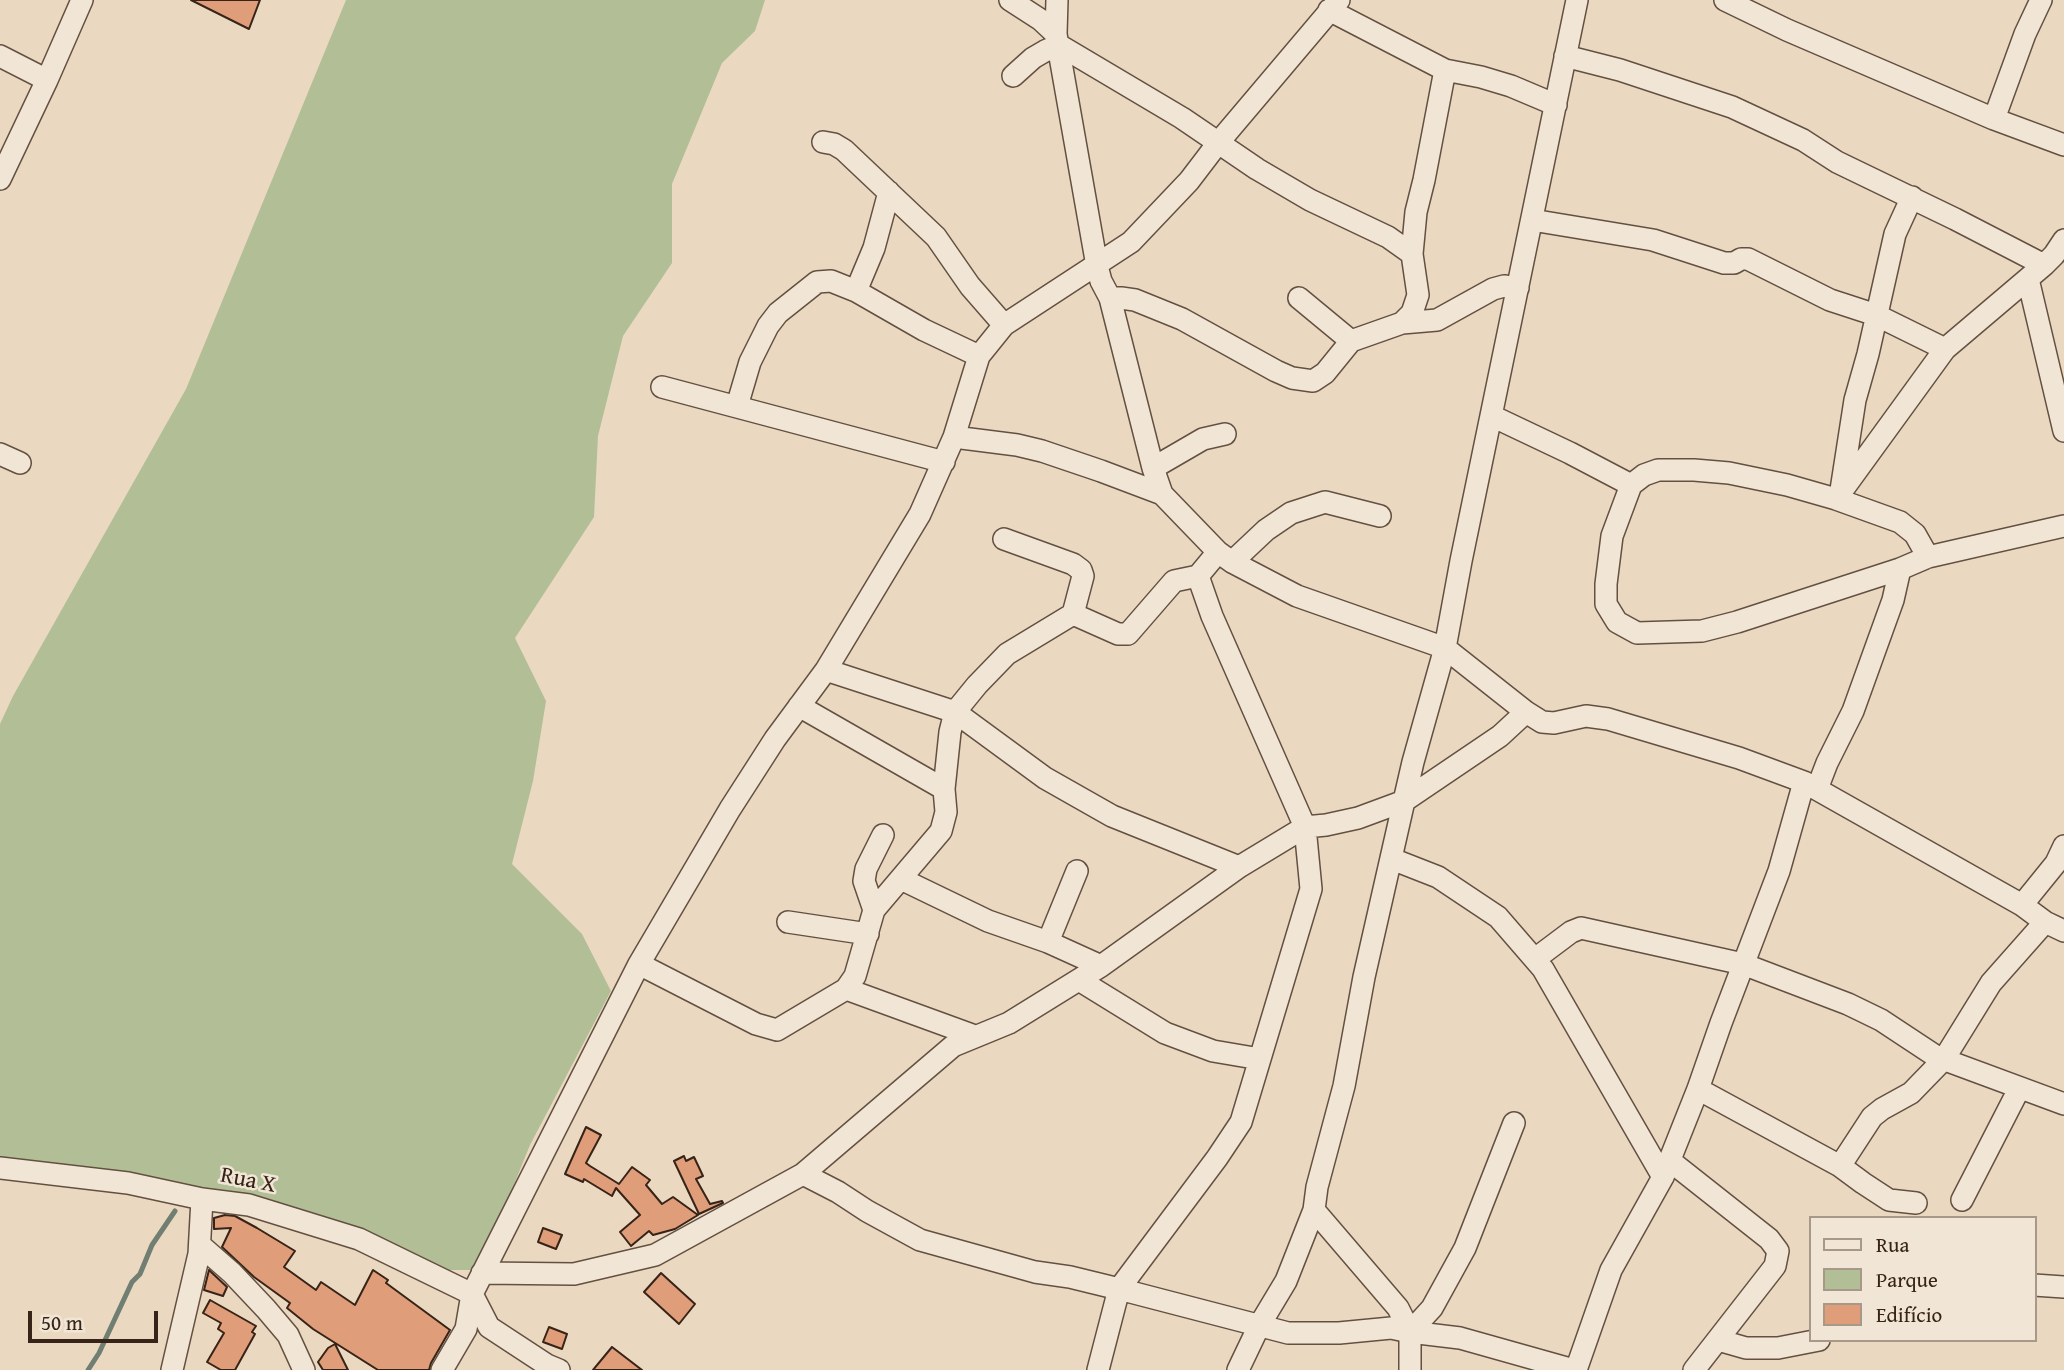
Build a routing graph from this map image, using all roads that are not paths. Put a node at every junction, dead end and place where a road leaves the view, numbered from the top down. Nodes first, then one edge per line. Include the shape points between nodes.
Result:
1 (82, 0) edge
2 (1010, 0) edge
3 (1057, 0) edge
4 (1577, 0) edge
5 (1725, 0) edge
6 (2041, 0) edge
7 (1334, 5) edge
8 (1057, 40) junction
9 (0, 56) edge
10 (1565, 56) junction
11 (1445, 70) junction
12 (1013, 76) dead end
13 (47, 80) junction
14 (1556, 105) junction
15 (1994, 118) junction
16 (823, 142) dead end
17 (1219, 143) junction
18 (2064, 145) edge
19 (0, 179) edge
20 (889, 192) junction
21 (1912, 197) junction
22 (1532, 220) junction
23 (1412, 254) junction
24 (2051, 260) edge
25 (1097, 266) junction
26 (1518, 288) junction
27 (856, 291) junction
28 (1110, 298) junction
29 (1299, 298) dead end
30 (1876, 315) junction
31 (1402, 323) junction
32 (1004, 325) junction
33 (1351, 341) junction
34 (1945, 349) junction
35 (979, 356) junction
36 (662, 387) dead end
37 (737, 406) junction
38 (1492, 416) junction
39 (2064, 431) edge
40 (1224, 435) dead end
41 (954, 437) junction
42 (0, 454) edge
43 (944, 462) junction
44 (20, 463) dead end
45 (1153, 468) junction
46 (1631, 485) junction
47 (1162, 494) junction
48 (1838, 495) junction
49 (1380, 516) dead end
50 (2064, 526) edge
51 (1004, 538) dead end
52 (1225, 557) junction
53 (1928, 557) junction
54 (1900, 569) junction
55 (1198, 576) junction
56 (1073, 614) junction
57 (1445, 648) junction
58 (826, 670) junction
59 (799, 706) junction
60 (955, 712) junction
61 (1526, 712) junction
62 (1810, 785) junction
63 (944, 789) junction
64 (1404, 802) junction
65 (1305, 827) junction
66 (883, 835) dead end
67 (2063, 850) edge
68 (1392, 859) junction
69 (1239, 867) junction
70 (1077, 871) dead end
71 (901, 879) junction
72 (2022, 905) junction
73 (874, 911) junction
74 (788, 922) dead end
75 (2054, 927) edge
76 (868, 934) junction
77 (1048, 942) junction
78 (1535, 959) junction
79 (639, 964) junction
80 (1743, 964) junction
81 (1101, 966) junction
82 (1079, 980) junction
83 (846, 989) junction
84 (975, 1036) junction
85 (1261, 1059) junction
86 (1944, 1059) junction
87 (1698, 1089) junction
88 (2019, 1089) junction
89 (2064, 1104) edge
90 (1514, 1123) dead end
91 (1840, 1166) junction
92 (0, 1168) edge
93 (1666, 1168) junction
94 (803, 1174) junction
95 (202, 1199) junction
96 (1962, 1200) dead end
97 (1916, 1203) dead end
98 (1314, 1210) junction
99 (200, 1245) junction
100 (482, 1273) junction
101 (2036, 1285) edge
102 (2064, 1287) edge
103 (1119, 1289) junction
104 (472, 1294) junction
105 (1259, 1326) junction
106 (1410, 1332) junction
107 (1718, 1340) junction
108 (1809, 1342) edge
109 (172, 1370) edge
110 (304, 1370) edge
111 (442, 1370) edge
112 (559, 1370) edge
113 (1098, 1370) edge
114 (1238, 1370) edge
115 (1410, 1370) edge
116 (1575, 1370) edge
117 (1694, 1370) edge

1 - 13 street
2 - 8 street via 1041,20
3 - 8 street
4 - 10 street
5 - 15 street
6 - 15 street
7 - 11 street
7 - 17 street
8 - 12 street
8 - 17 street
8 - 25 street
9 - 13 street
10 - 14 street
10 - 21 street via 1732,107
11 - 14 street via 1511,86
11 - 23 street
13 - 19 street
14 - 22 street
15 - 18 street
16 - 20 street via 844,150
17 - 23 street via 1310,200 1388,237
17 - 25 street via 1131,242
20 - 27 street
20 - 32 street via 936,237
21 - 24 street
21 - 30 street via 1895,234
22 - 26 street
22 - 30 street via 1653,240 1724,263 1748,259 1830,300
23 - 31 street via 1418,295 1412,313
24 - 34 street
24 - 39 street
25 - 28 street
25 - 32 street
26 - 31 street via 1493,289 1437,320
26 - 38 street
27 - 35 street
27 - 37 street via 831,281 817,282 778,313 750,362
28 - 33 street via 1135,300 1182,318 1292,379 1314,381
28 - 45 street
29 - 33 street
30 - 34 street
30 - 48 street
31 - 33 street
32 - 35 street
34 - 48 street
35 - 41 street
36 - 37 street
37 - 43 street
38 - 46 street
38 - 57 street
40 - 45 street via 1203,439
41 - 43 street
41 - 47 street via 1042,451
42 - 44 street
43 - 58 street via 920,514
45 - 47 street
46 - 48 street via 1658,470 1694,470
46 - 54 street via 1612,536 1606,604 1617,622 1637,633 1702,631
47 - 52 street
48 - 53 street via 1900,522 1915,534
49 - 52 street via 1325,502 1290,513
50 - 53 street
51 - 56 street via 1081,570
52 - 55 street
52 - 57 street via 1297,596
53 - 54 street
54 - 62 street via 1853,711
55 - 56 street via 1174,581 1128,634
55 - 65 street
56 - 60 street via 1007,654
57 - 61 street
57 - 64 street
58 - 59 street
58 - 60 street
59 - 63 street
59 - 79 street via 730,809
60 - 63 street
60 - 69 street via 1045,778 1112,816
61 - 62 street via 1542,722 1586,716 1608,719 1739,758
61 - 64 street via 1500,736
62 - 72 street
62 - 80 street
63 - 71 street via 942,831
64 - 65 street via 1358,818
64 - 68 street
65 - 69 street
65 - 85 street via 1311,889
66 - 73 street via 864,881
67 - 72 street
68 - 78 street via 1438,877 1498,917
68 - 98 street
69 - 81 street
70 - 77 street
71 - 73 street
71 - 77 street
72 - 75 street
73 - 76 street
74 - 76 street
75 - 86 street via 1991,983
76 - 83 street via 855,976
77 - 81 street
78 - 80 street via 1581,928
78 - 93 street
79 - 83 street via 768,1029 777,1030
79 - 100 street
80 - 86 street via 1848,1003
80 - 87 street
81 - 82 street
82 - 84 street via 1009,1023
82 - 85 street via 1166,1033 1213,1051
83 - 84 street
84 - 94 street via 953,1046
85 - 103 street via 1241,1122
86 - 88 street
86 - 91 street via 1911,1093 1872,1117
87 - 91 street
87 - 93 street
88 - 89 street
88 - 96 street
90 - 106 street via 1465,1248 1432,1308
91 - 97 street via 1889,1200
92 - 95 street, Rua X via 128,1183
93 - 107 street via 1769,1239 1778,1251 1775,1266
93 - 116 street via 1611,1270
94 - 100 street via 655,1255 574,1274
94 - 103 street via 920,1240 1035,1272
95 - 99 street
95 - 104 street, Rua X via 249,1205 359,1239
98 - 105 street via 1286,1281
98 - 106 street via 1398,1308
99 - 109 street
99 - 110 street via 288,1335
100 - 104 street
101 - 102 street
103 - 105 street
103 - 113 street
104 - 111 street via 466,1329
104 - 112 street via 489,1327
105 - 106 street via 1288,1332 1391,1328
105 - 114 street
106 - 115 street
106 - 116 street via 1460,1338
107 - 108 street via 1746,1348
107 - 117 street

